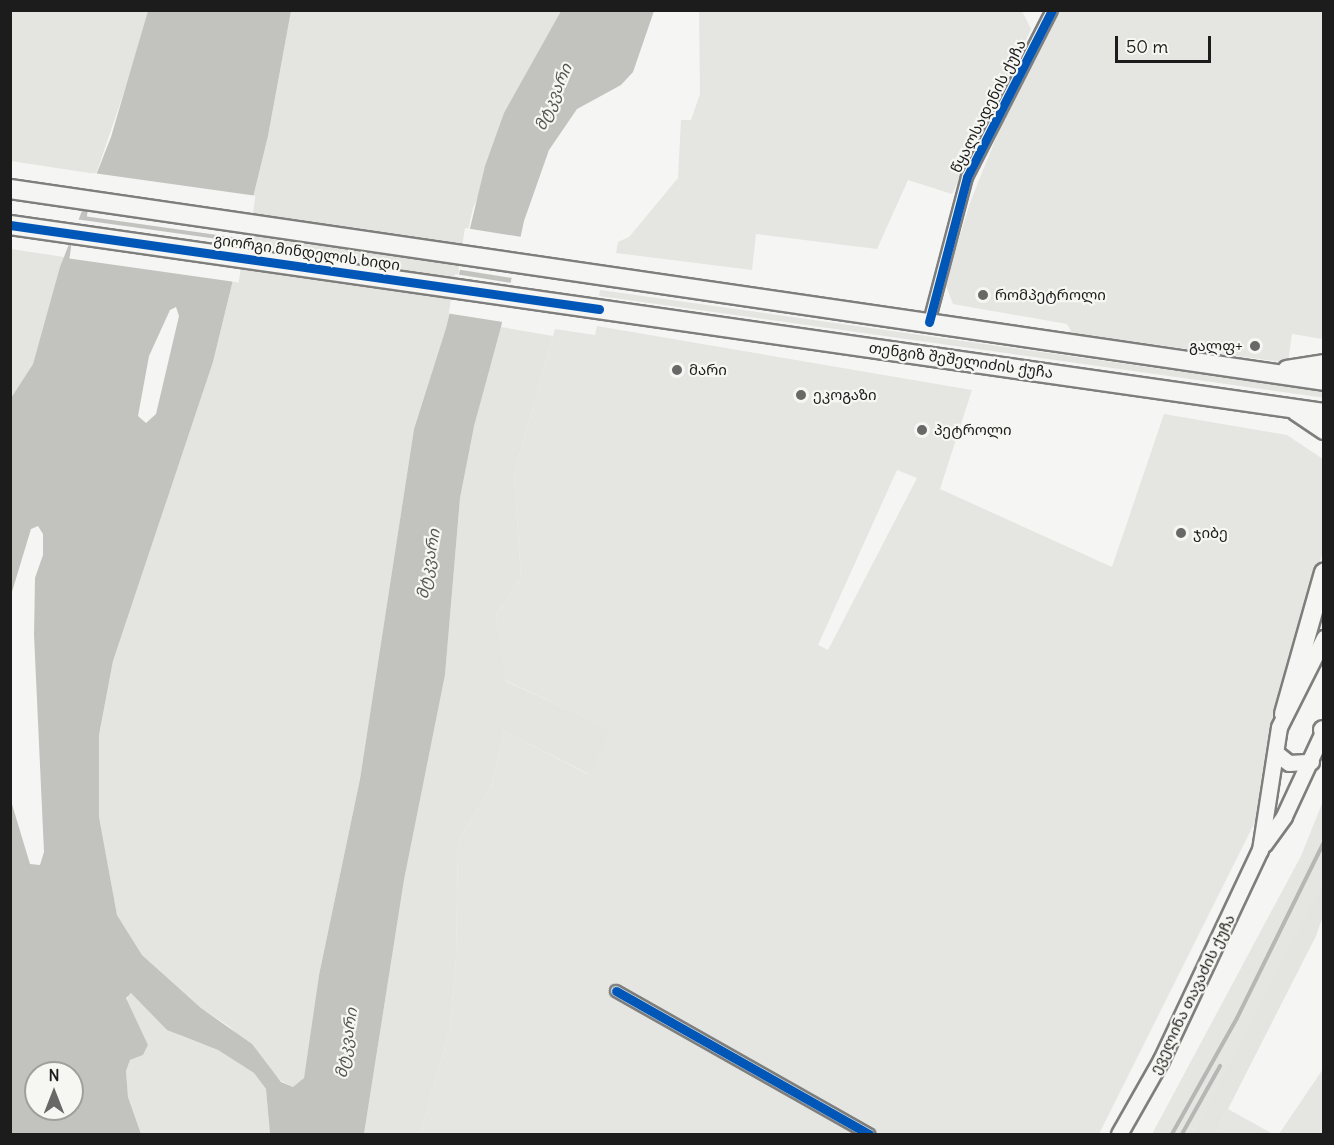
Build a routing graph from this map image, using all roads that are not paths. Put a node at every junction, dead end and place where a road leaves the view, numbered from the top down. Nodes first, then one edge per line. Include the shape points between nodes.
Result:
1 (1052, 10) edge
2 (10, 189) edge
3 (10, 225) edge
4 (599, 309) joint
5 (929, 322) junction
6 (1323, 364) edge
7 (1270, 373) junction
8 (1323, 381) edge
9 (1290, 407) junction
10 (1323, 413) edge
11 (1323, 430) edge
12 (1323, 573) edge
13 (1323, 638) edge
14 (1284, 714) junction
15 (1323, 730) edge
16 (1276, 753) junction
17 (1311, 762) junction
18 (1260, 850) junction
19 (616, 991) dead end
20 (869, 1134) edge
21 (1119, 1134) edge

1 - 5 street, წყალსადენის ქუჩა via 967,177
2 - 5 main road, გიორგი მინდელის ხიდი
3 - 4 main road, გიორგი მინდელის ხიდი
4 - 9 main road, თენგიზ შეშელიძის ქუჩა
5 - 7 main road
6 - 7 main road
7 - 8 main road
9 - 10 main road, თენგიზ შეშელიძის ქუჩა
9 - 11 main road
12 - 14 main road
13 - 14 main road, ეველინა თავაძის ქუჩა
14 - 16 main road, ეველინა თავაძის ქუჩა
15 - 17 main road, ეველინა თავაძის ქუჩა
16 - 17 main road via 1289,763
16 - 18 main road, ეველინა თავაძის ქუჩა
17 - 18 main road, ეველინა თავაძის ქუჩა via 1284,816
18 - 21 main road, ეველინა თავაძის ქუჩა via 1166,1051
19 - 20 street

